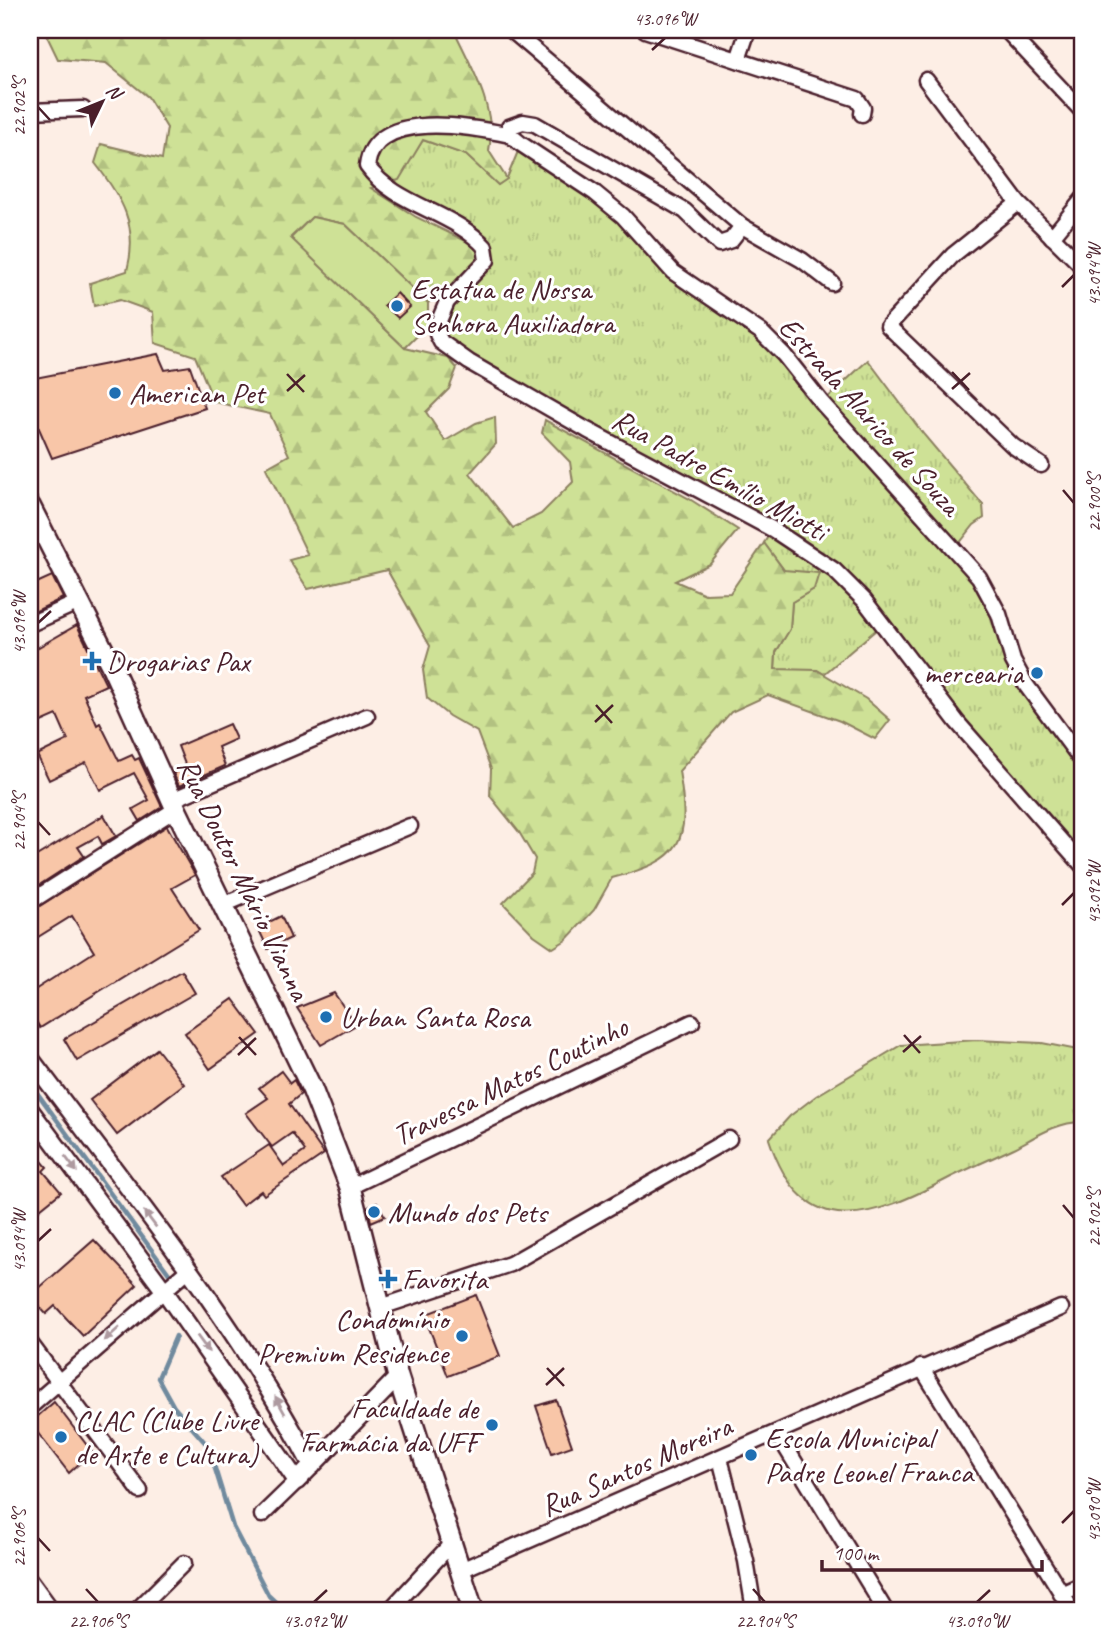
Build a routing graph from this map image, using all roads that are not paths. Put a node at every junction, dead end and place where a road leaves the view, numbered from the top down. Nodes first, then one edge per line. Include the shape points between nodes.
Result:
1 (511, 30) edge
2 (645, 30) edge
3 (748, 30) edge
4 (1011, 31) edge
5 (738, 60) junction
6 (926, 80) dead end
7 (83, 109) dead end
8 (30, 111) edge
9 (1083, 112) edge
10 (862, 114) dead end
11 (510, 135) junction
12 (1083, 199) edge
13 (1018, 203) junction
14 (742, 226) junction
15 (1052, 237) junction
16 (1083, 267) edge
17 (832, 283) dead end
18 (1041, 465) dead end
19 (32, 518) edge
20 (79, 602) junction
21 (30, 624) edge
22 (367, 716) dead end
23 (1083, 762) edge
24 (174, 805) junction
25 (410, 826) dead end
26 (1083, 866) edge
27 (30, 902) edge
28 (223, 905) junction
29 (692, 1022) dead end
30 (30, 1058) edge
31 (30, 1110) edge
32 (729, 1139) dead end
33 (350, 1187) junction
34 (188, 1270) junction
35 (163, 1289) junction
36 (381, 1307) junction
37 (1062, 1308) dead end
38 (30, 1343) edge
39 (921, 1367) junction
40 (398, 1377) junction
41 (59, 1382) junction
42 (30, 1406) edge
43 (777, 1433) junction
44 (720, 1458) junction
45 (312, 1466) junction
46 (298, 1481) junction
47 (140, 1491) dead end
48 (262, 1516) dead end
49 (452, 1543) junction
50 (184, 1563) dead end
51 (461, 1570) junction
52 (30, 1580) edge
53 (1083, 1584) edge
54 (1061, 1594) junction
55 (52, 1610) edge
56 (137, 1610) edge
57 (390, 1610) edge
58 (473, 1610) edge
59 (754, 1610) edge
60 (885, 1610) edge
61 (1072, 1610) edge

1 - 14 street
2 - 5 street
3 - 5 street
4 - 9 street
5 - 10 street via 857,99
6 - 13 street
7 - 8 street
11 - 14 street via 509,127 515,123 535,124 685,211 719,244 726,244
11 - 23 street, Estrada Alarico de Souza via 595,193 623,216 673,272 778,348 979,578 999,614 1013,661 1026,685
11 - 26 street, Rua Padre Emílio Miotti via 445,124 412,127 373,147 367,166 391,189 463,229 478,239 487,253 482,267 447,302 437,334 441,342 587,430 772,529 834,570 864,600 957,722
12 - 15 street
13 - 15 street
13 - 18 street via 953,255 888,326 1013,446
14 - 17 street
15 - 16 street
19 - 20 main road, Rua Doutor Mário Vianna
20 - 21 street
20 - 24 main road, Rua Doutor Mário Vianna
22 - 24 street
24 - 27 street
24 - 28 main road, Rua Doutor Mário Vianna
25 - 28 street
28 - 33 main road, Rua Doutor Mário Vianna via 312,1089
29 - 33 street, Travessa Matos Coutinho
34 -> 30 street
31 -> 35 street
32 - 36 street via 510,1264
33 - 36 main road, Rua Doutor Mário Vianna
34 - 35 street
45 -> 34 street via 269,1386
35 -> 41 street
35 -> 46 street
36 - 40 main road, Rua Doutor Mário Vianna
37 - 39 street, Rua Santos Moreira
38 - 41 street
39 - 43 street, Rua Santos Moreira
39 - 54 street
40 - 45 street
40 - 49 main road, Rua Doutor Mário Vianna
41 - 42 street
41 - 47 street
43 - 44 street, Rua Santos Moreira
43 - 60 street
44 - 51 street, Rua Santos Moreira
44 - 59 street
45 - 46 street
46 - 48 street
49 - 51 main road, Rua Doutor Mário Vianna
49 - 57 street
50 - 56 street
51 - 58 main road, Rua Doutor Mário Vianna
52 - 55 street
53 - 54 street
54 - 61 street

